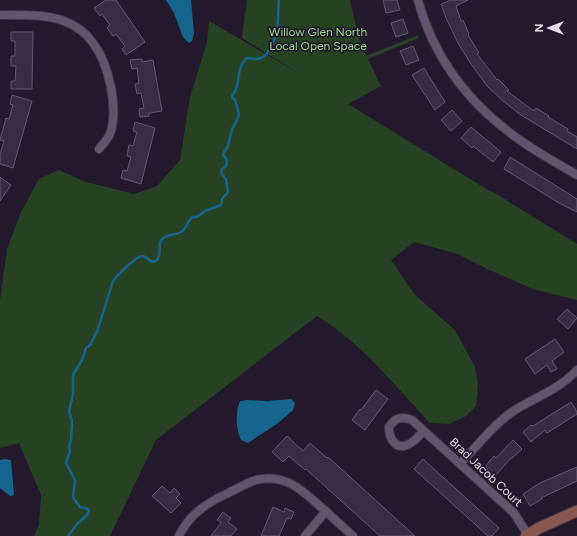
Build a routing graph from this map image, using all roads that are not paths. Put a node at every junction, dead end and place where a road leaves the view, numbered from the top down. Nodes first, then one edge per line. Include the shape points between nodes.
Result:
1 (418, 0) edge
2 (0, 15) edge
3 (99, 149) dead end
4 (577, 175) edge
5 (577, 370) edge
6 (424, 431) dead end
7 (460, 464) junction
8 (326, 511) junction
9 (577, 511) edge
10 (527, 535) edge
11 (179, 536) edge
12 (305, 536) edge
13 (353, 536) edge

1 - 4 street via 428,32 438,51 462,88 479,107 513,135
2 - 3 street via 28,15 64,21 77,28 94,44 106,69 112,101 110,135
5 - 7 street via 564,382 502,420
6 - 7 street, Brad Jacob Court
7 - 10 street, Brad Jacob Court via 514,513
8 - 11 street via 293,484 262,479 208,503 189,519
8 - 12 street
8 - 13 street
9 - 10 street

